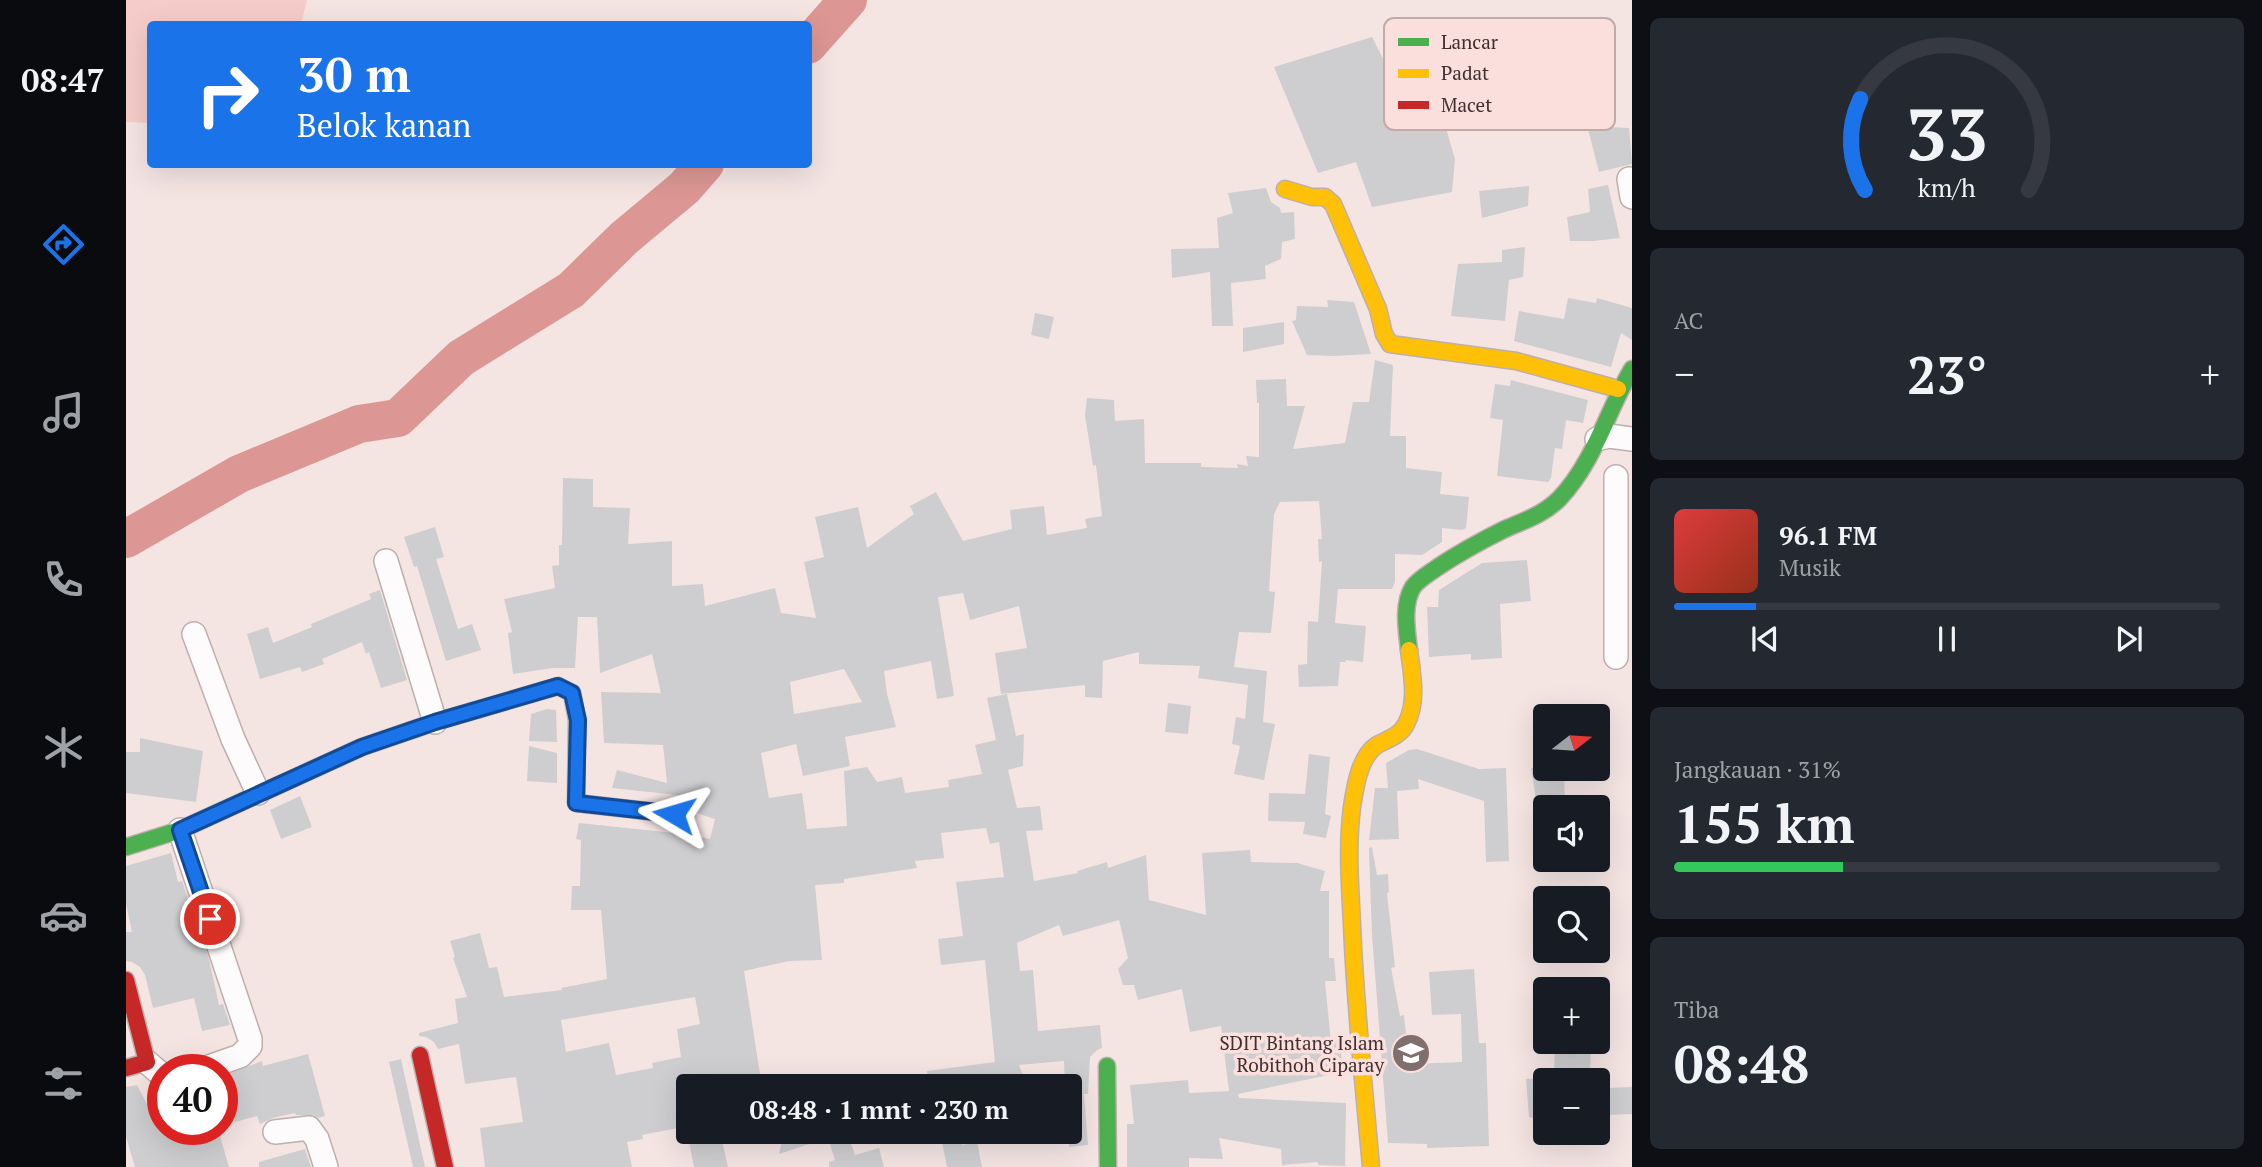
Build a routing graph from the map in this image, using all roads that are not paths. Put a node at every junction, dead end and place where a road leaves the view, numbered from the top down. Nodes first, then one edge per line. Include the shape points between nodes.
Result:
1 (1286, 189) dead end
2 (1632, 369) edge
3 (1618, 389) junction
4 (1597, 439) junction
5 (1632, 439) edge
6 (1577, 475) junction
7 (1624, 478) edge
8 (386, 561) dead end
9 (194, 634) dead end
10 (1616, 657) dead end
11 (435, 722) junction
12 (258, 793) junction
13 (674, 814) dead end
14 (180, 830) junction
15 (126, 847) edge
16 (126, 980) edge
17 (421, 1055) dead end
18 (238, 1057) edge
19 (1107, 1066) dead end
20 (145, 1069) edge
21 (275, 1132) dead end
22 (326, 1167) edge
23 (445, 1167) edge
24 (1108, 1167) edge
25 (1371, 1167) edge

1 - 3 street via 1325,197 1333,204 1390,344 1542,366
2 - 3 street
3 - 4 street
4 - 5 street
4 - 6 street
6 - 7 street
6 - 25 street via 1560,499 1538,515 1430,572 1413,587 1407,609 1410,713 1396,737 1369,752 1360,770 1349,822 1354,989
7 - 10 street
8 - 11 street
9 - 12 street
11 - 12 street via 362,747
11 - 13 street via 558,686 572,693 578,720 576,803
12 - 14 street
14 - 15 street
14 - 18 street via 250,1039 250,1046
16 - 20 street
17 - 23 street
19 - 24 street
21 - 22 street via 309,1128

